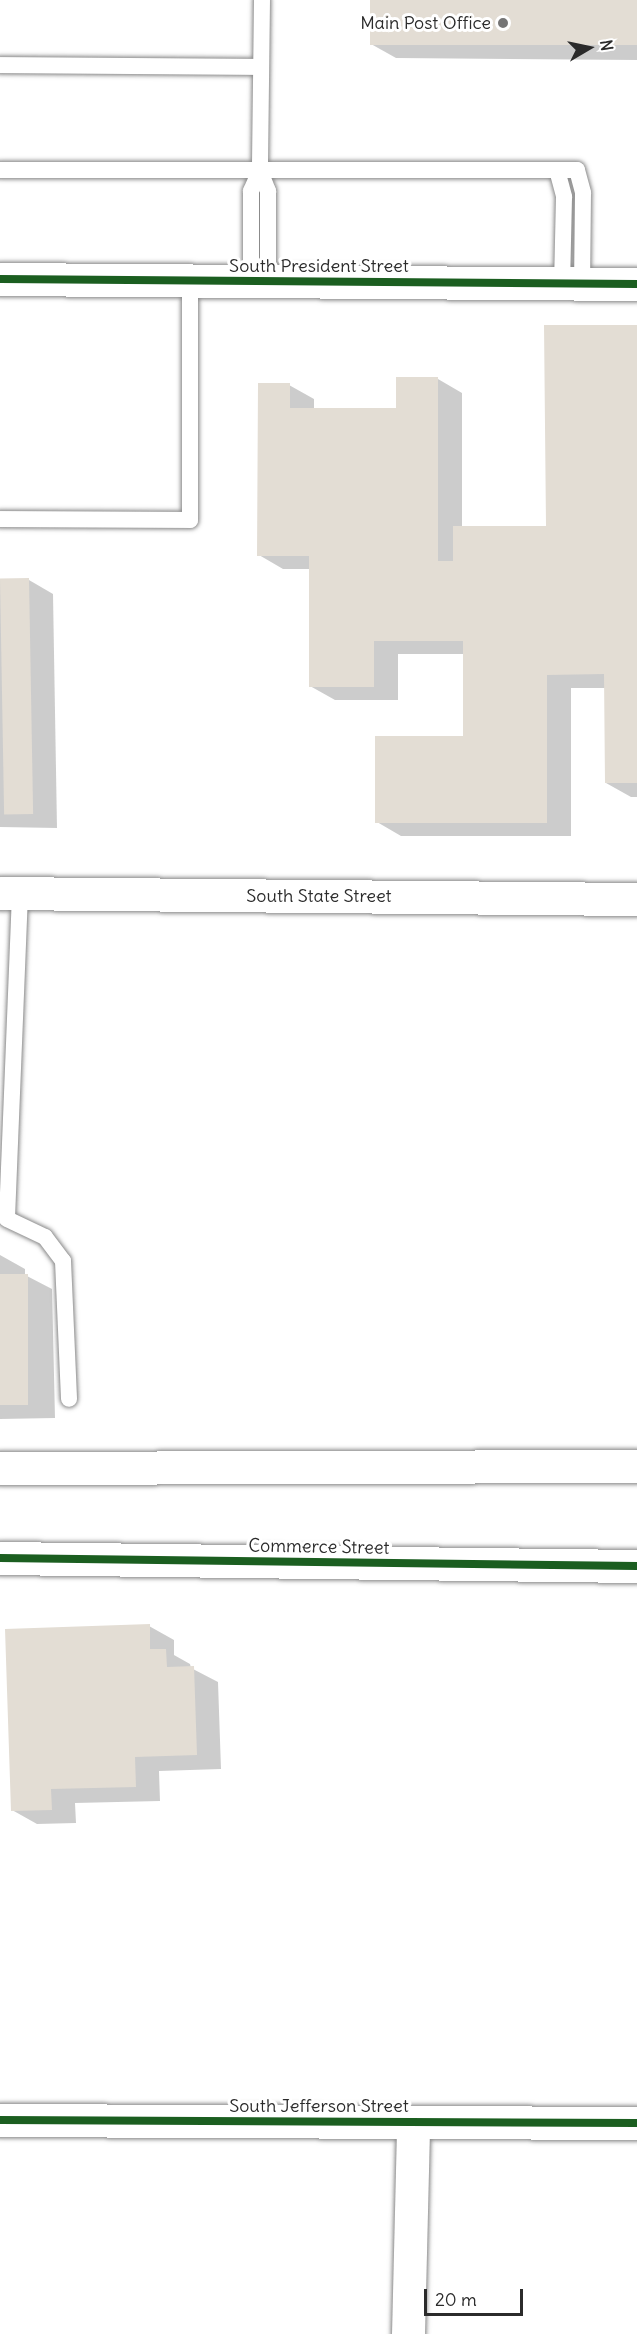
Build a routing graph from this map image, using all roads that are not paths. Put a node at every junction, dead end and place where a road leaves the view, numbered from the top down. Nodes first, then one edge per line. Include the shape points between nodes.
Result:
1 (262, 0) edge
2 (0, 65) edge
3 (261, 67) junction
4 (0, 170) edge
5 (557, 170) junction
6 (260, 171) junction
7 (0, 279) edge
8 (190, 280) junction
9 (259, 280) junction
10 (572, 283) junction
11 (637, 284) edge
12 (0, 519) edge
13 (10, 893) edge
14 (637, 899) edge
15 (3, 1219) edge
16 (69, 1398) dead end
17 (637, 1466) edge
18 (0, 1468) edge
19 (0, 1558) edge
20 (637, 1566) edge
21 (0, 2120) edge
22 (413, 2121) junction
23 (637, 2122) edge
24 (408, 2334) edge

1 - 3 lane
2 - 3 lane
3 - 6 lane
4 - 6 lane
5 - 6 lane
5 - 10 lane via 564,197
5 - 10 lane via 577,170 583,193
6 - 9 lane via 268,191
7 - 8 street, South President Street
8 - 9 street, South President Street
8 - 12 lane via 190,520
9 - 10 street, South President Street
10 - 11 street, South President Street
13 - 14 street, South State Street
13 - 15 lane
15 - 16 lane via 45,1238 63,1260
17 - 18 street
19 - 20 street, Commerce Street
21 - 22 street, South Jefferson Street
22 - 23 street, South Jefferson Street
22 - 24 street

